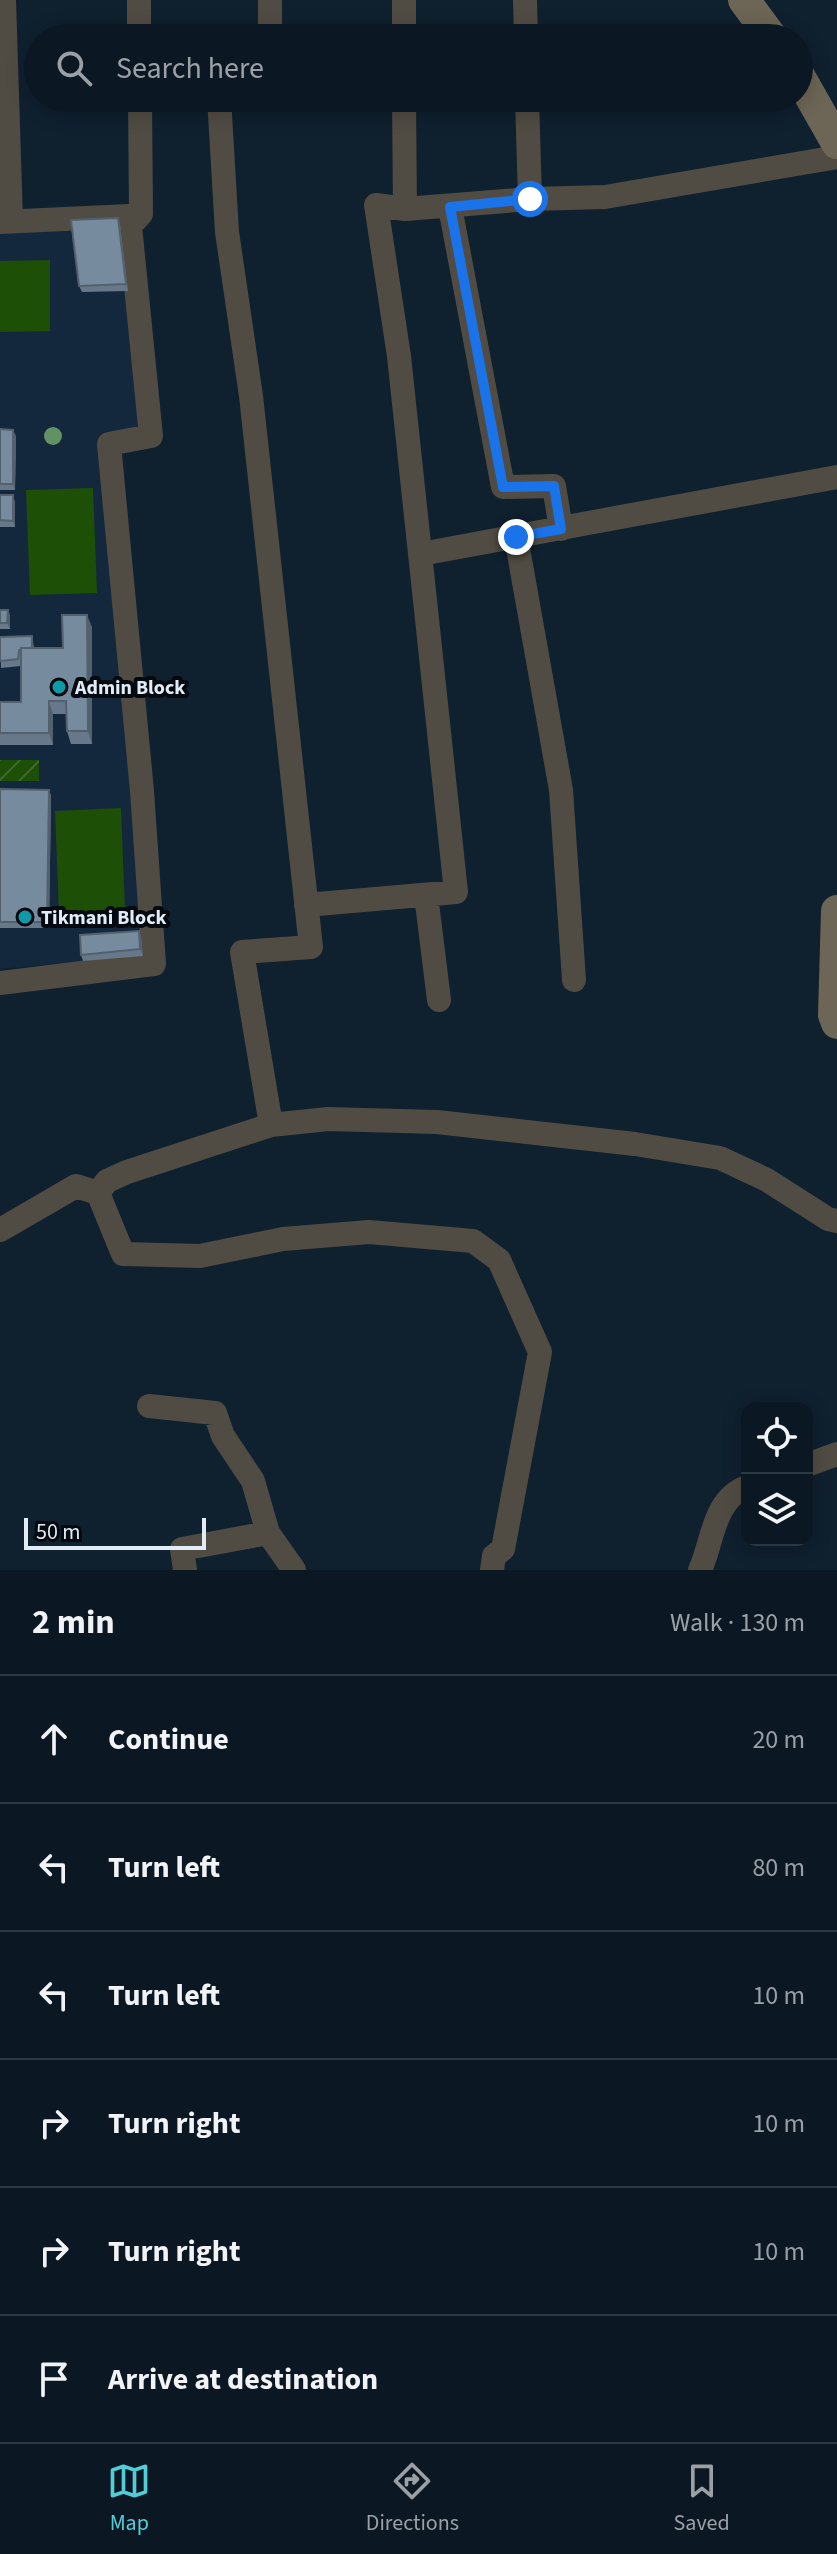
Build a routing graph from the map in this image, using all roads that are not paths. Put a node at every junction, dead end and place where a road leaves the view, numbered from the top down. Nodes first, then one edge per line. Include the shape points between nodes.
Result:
1 (4, 0) edge
2 (139, 0) edge
3 (270, 0) edge
4 (404, 0) edge
5 (525, 0) edge
6 (744, 0) edge
7 (139, 24) edge
8 (270, 24) edge
9 (404, 24) edge
10 (526, 24) edge
11 (762, 24) edge
12 (813, 101) edge
13 (140, 112) edge
14 (220, 112) edge
15 (404, 112) edge
16 (527, 112) edge
17 (837, 143) edge
18 (837, 157) edge
19 (530, 199) junction
20 (450, 207) junction
21 (405, 209) junction
22 (5, 221) edge
23 (130, 226) junction
24 (837, 477) edge
25 (561, 529) junction
26 (516, 537) junction
27 (421, 554) junction
28 (426, 895) junction
29 (306, 905) junction
30 (837, 911) edge
31 (574, 980) dead end
32 (0, 983) edge
33 (439, 1000) dead end
34 (837, 1023) edge
35 (271, 1125) junction
36 (98, 1193) junction
37 (837, 1221) edge
38 (0, 1230) edge
39 (149, 1406) dead end
40 (837, 1454) edge
41 (813, 1463) edge
42 (741, 1489) edge
43 (268, 1533) junction
44 (185, 1570) edge
45 (294, 1570) edge
46 (492, 1570) edge
47 (700, 1570) edge

1 - 22 street
2 - 7 street
3 - 8 street
4 - 9 street
5 - 10 street
6 - 11 street
12 - 17 street
13 - 23 street via 141,214
14 - 29 street via 227,232 251,396
15 - 21 street
16 - 19 street
18 - 19 street via 605,197
19 - 20 street
20 - 21 street
20 - 25 street via 503,487 554,486
21 - 27 street via 376,205
22 - 23 street via 129,216
23 - 32 street via 151,436 109,444 154,964
24 - 25 street
25 - 26 street
26 - 27 street
26 - 31 street via 561,790
27 - 28 street via 456,892
28 - 29 street
28 - 33 street
29 - 35 street via 311,947 242,952
30 - 34 street
35 - 36 street via 127,1172 107,1181
35 - 37 street via 328,1119 437,1122 720,1158
36 - 38 street via 76,1186
36 - 46 street via 123,1254 200,1256 283,1239 369,1232 473,1241 499,1260 540,1352 503,1549 494,1556
39 - 43 street via 215,1413 223,1436 253,1481
40 - 41 street
42 - 47 street via 718,1513
43 - 44 street via 182,1549
43 - 45 street

